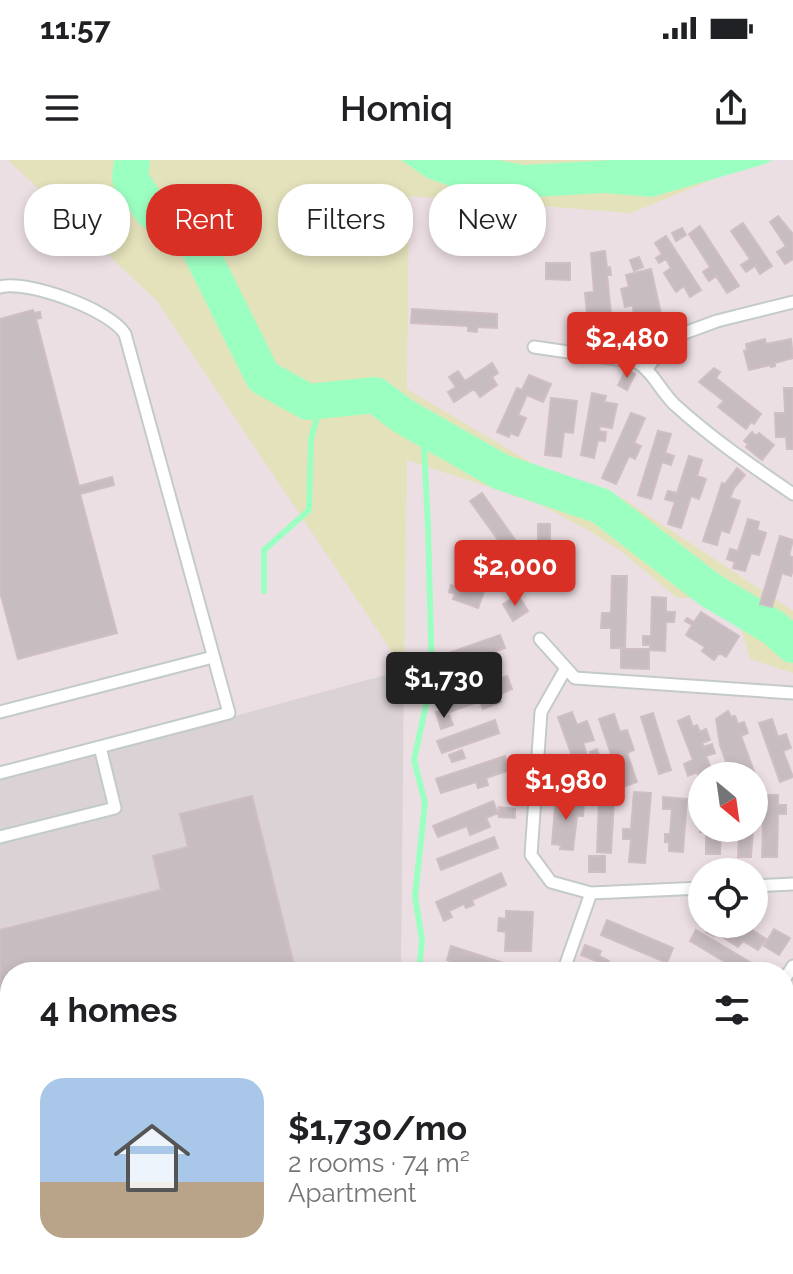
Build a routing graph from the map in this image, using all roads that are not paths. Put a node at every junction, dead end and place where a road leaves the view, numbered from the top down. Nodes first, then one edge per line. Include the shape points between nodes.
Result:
1 (0, 287) edge
2 (793, 302) edge
3 (534, 347) dead end
4 (647, 368) junction
5 (793, 494) edge
6 (540, 639) dead end
7 (213, 657) junction
8 (566, 668) junction
9 (793, 693) edge
10 (0, 712) edge
11 (100, 747) junction
12 (0, 773) edge
13 (0, 837) edge
14 (793, 884) edge
15 (768, 885) edge
16 (688, 889) edge
17 (591, 893) junction
18 (567, 962) edge

1 - 7 lane via 26,286 99,312 125,334
2 - 4 lane via 671,338
3 - 4 lane via 637,362
4 - 5 lane via 670,401 716,441
6 - 8 lane
7 - 10 lane
7 - 11 lane via 229,713
8 - 9 lane via 575,678
8 - 17 lane via 541,712 531,855 551,882
11 - 12 lane
11 - 13 lane via 115,808
14 - 15 lane
16 - 17 lane
17 - 18 lane

